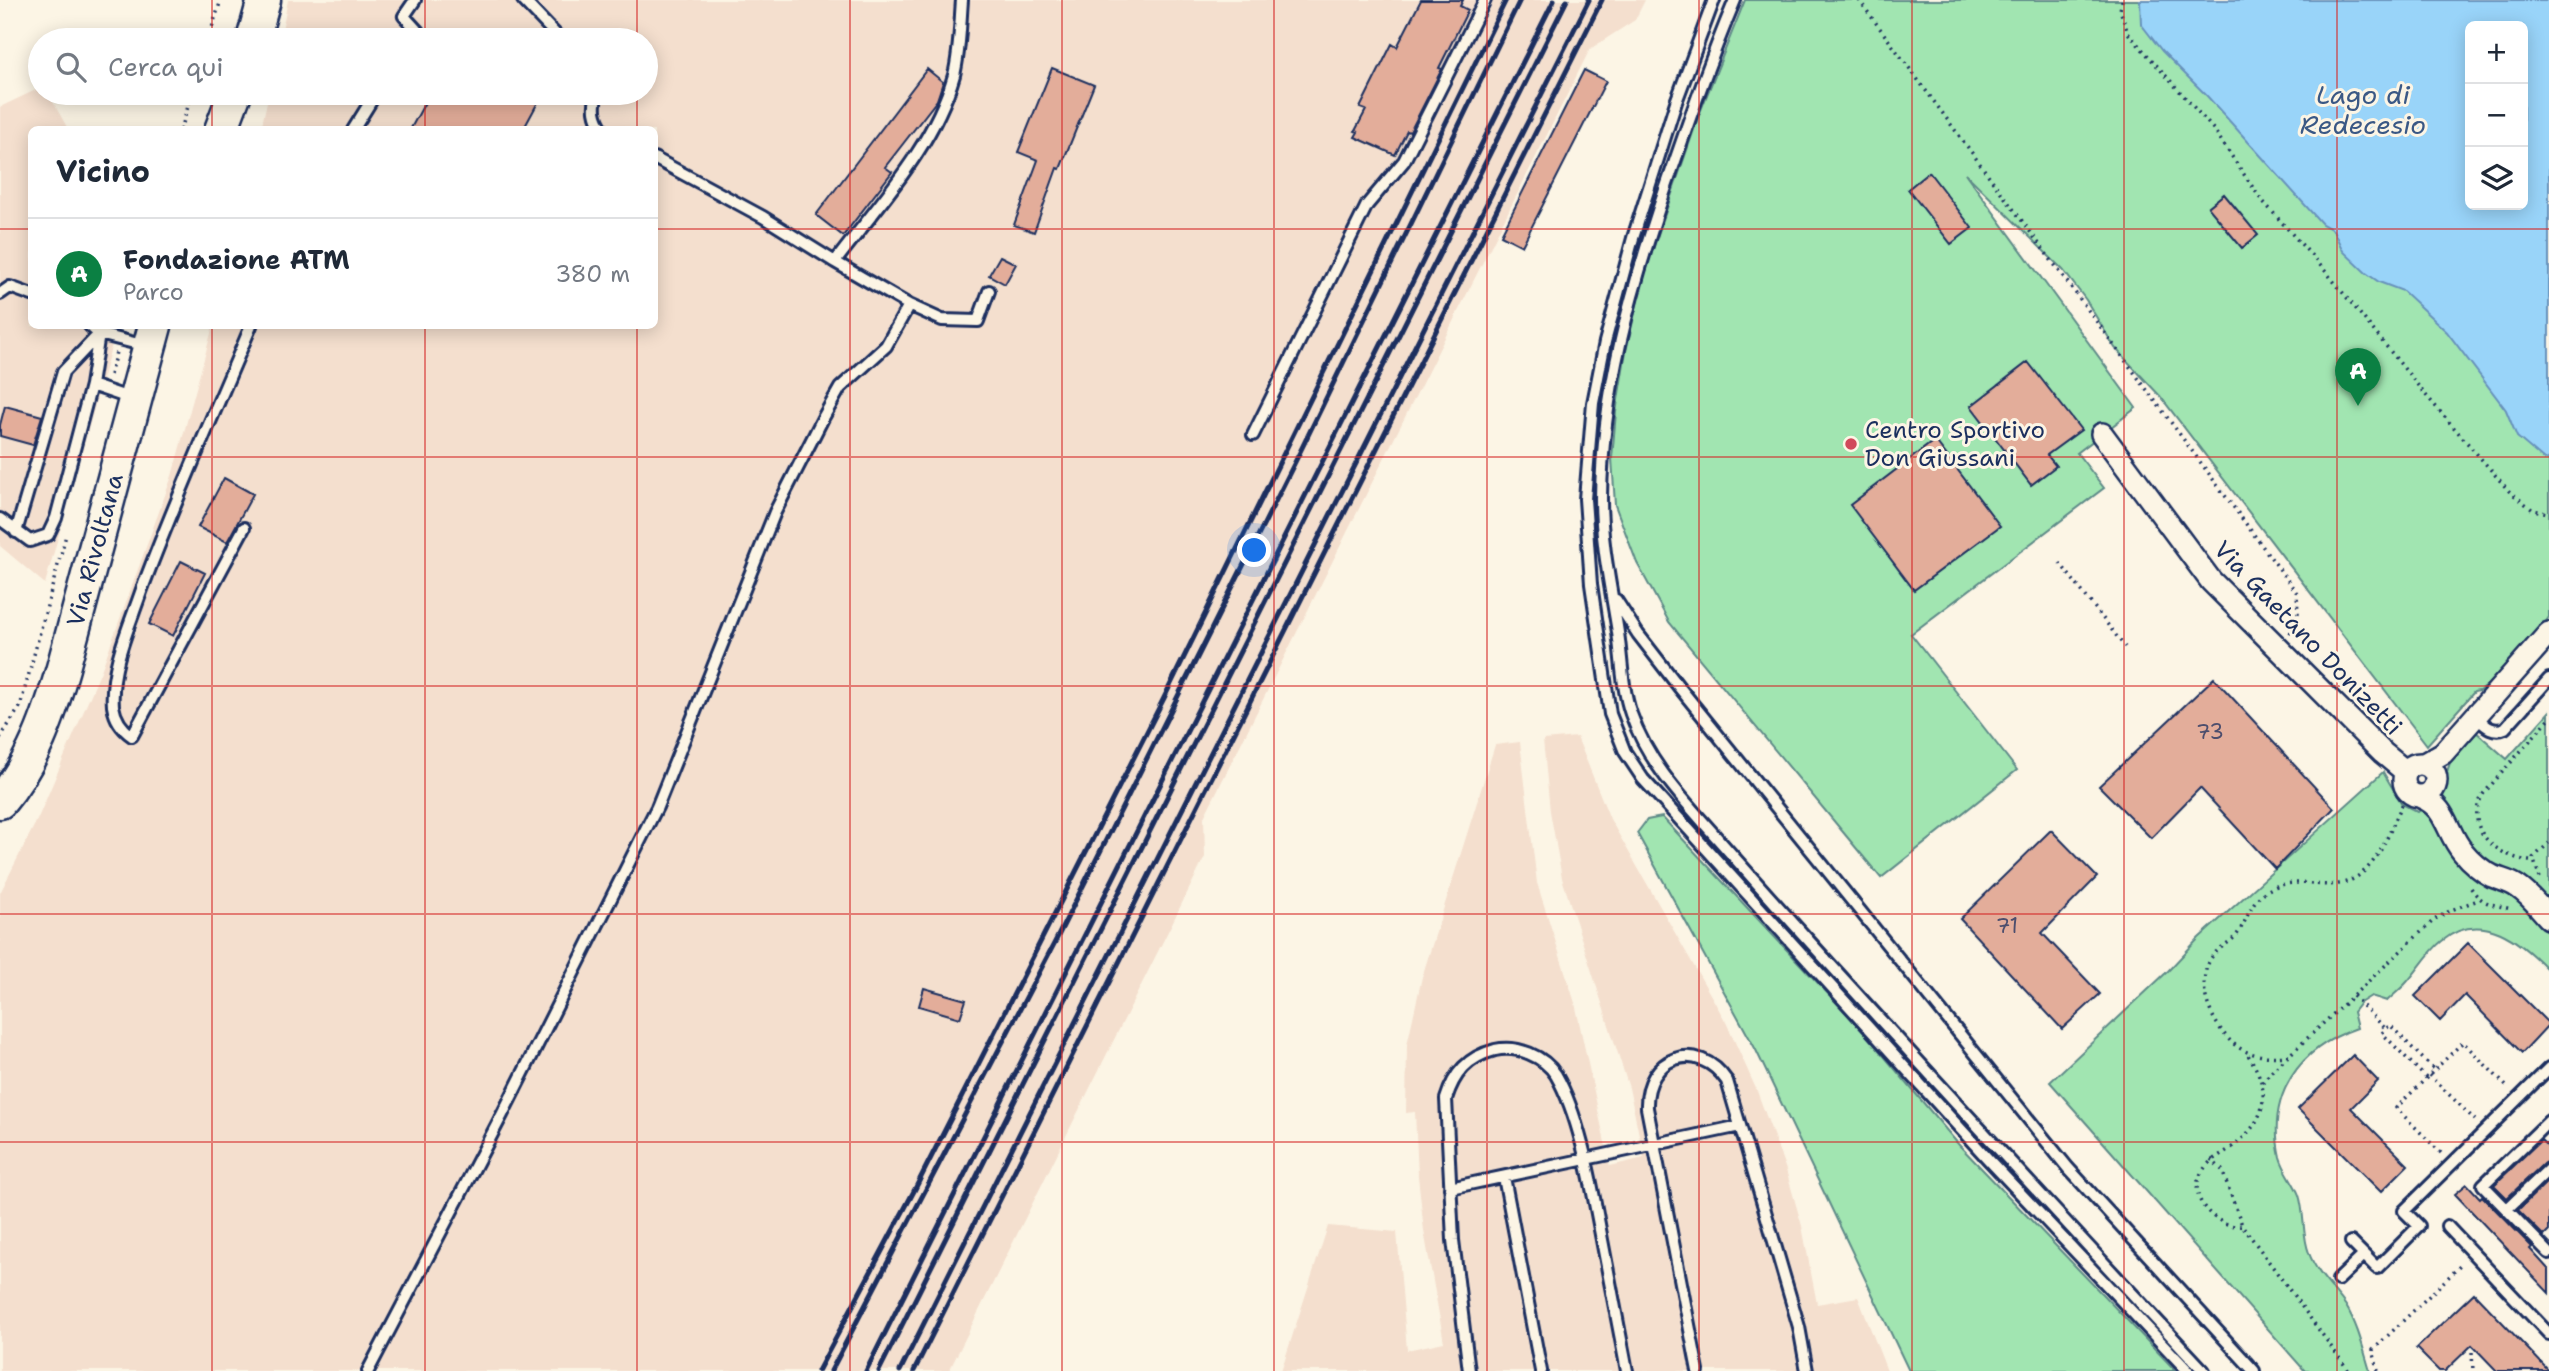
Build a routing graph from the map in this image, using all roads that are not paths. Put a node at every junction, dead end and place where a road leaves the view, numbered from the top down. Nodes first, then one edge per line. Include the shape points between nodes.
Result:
1 (264, 0) edge
2 (415, 0) edge
3 (523, 0) edge
4 (962, 0) edge
5 (1485, 0) edge
6 (1714, 0) edge
7 (1735, 0) edge
8 (256, 28) edge
9 (415, 28) edge
10 (550, 28) edge
11 (231, 105) edge
12 (369, 105) edge
13 (593, 105) edge
14 (223, 126) edge
15 (356, 126) edge
16 (600, 126) edge
17 (658, 160) edge
18 (835, 262) junction
19 (989, 291) dead end
20 (0, 293) edge
21 (28, 294) edge
22 (909, 304) junction
23 (93, 329) edge
24 (250, 329) edge
25 (99, 334) junction
26 (152, 336) edge
27 (91, 385) junction
28 (134, 400) junction
29 (2102, 434) dead end
30 (1253, 435) dead end
31 (0, 519) edge
32 (244, 528) dead end
33 (16, 532) junction
34 (1612, 591) junction
35 (2549, 633) edge
36 (2549, 679) edge
37 (2474, 716) junction
38 (2415, 768) junction
39 (23, 770) junction
40 (0, 792) edge
41 (0, 802) edge
42 (2549, 918) edge
43 (2549, 1068) edge
44 (1740, 1126) junction
45 (2547, 1126) edge
46 (1654, 1145) junction
47 (1586, 1159) junction
48 (2549, 1169) edge
49 (1504, 1177) junction
50 (1450, 1188) junction
51 (2507, 1209) junction
52 (2447, 1226) dead end
53 (2351, 1242) dead end
54 (2548, 1251) edge
55 (2364, 1255) junction
56 (2338, 1280) dead end
57 (2549, 1334) edge
58 (368, 1371) edge
59 (1469, 1371) edge
60 (1541, 1371) edge
61 (1627, 1371) edge
62 (1698, 1371) edge
63 (1807, 1371) edge
64 (2188, 1371) edge
65 (2204, 1371) edge
66 (2254, 1371) edge

1 - 8 street
2 - 9 lane via 404,16
3 - 10 lane
4 - 18 lane via 954,74 945,102 915,157
5 - 30 lane via 1404,161 1367,205
6 - 64 lane via 1633,238 1593,403 1585,499 1613,724 1643,779 1988,1159
7 - 34 lane via 1653,224 1610,388 1601,501
11 - 14 street
12 - 15 lane
13 - 16 lane
17 - 18 lane
18 - 22 lane
19 - 22 lane via 978,321 942,320
20 - 21 lane via 10,287
22 - 58 lane via 886,346 840,388 775,512 657,807
23 - 25 lane
24 - 32 lane via 159,542 125,638 113,707 124,731 132,736
25 - 26 lane
25 - 27 lane
25 - 33 lane via 63,372
26 - 28 street, Via Rivoltana
27 - 28 lane
27 - 33 lane via 48,534 30,541
28 - 39 street, Via Rivoltana via 61,678 47,722
29 - 38 street, Via Gaetano Donizetti via 2211,581 2383,753
31 - 33 lane
34 - 65 lane via 1630,712 1662,773 1770,898
34 - 66 lane via 1679,687 2047,1143
35 - 37 street
36 - 37 lane via 2505,728 2490,729
37 - 38 street via 2443,753
38 - 42 street, Via Gaetano Donizetti via 2404,778 2413,797 2439,808 2463,852 2490,875 2519,887
39 - 40 street, Via Rivoltana
39 - 41 street, Via Rivoltana
43 - 55 lane via 2404,1211 2419,1226 2377,1268
44 - 46 lane
44 - 46 lane via 1720,1070 1696,1057 1683,1057 1659,1069 1649,1087 1647,1108
44 - 63 lane via 1799,1327
45 - 51 lane via 2483,1185
46 - 47 lane
46 - 62 lane
47 - 49 lane
47 - 50 lane via 1555,1073 1521,1050 1482,1053 1452,1080 1446,1100
47 - 61 lane
48 - 51 lane
49 - 50 lane
49 - 60 lane
50 - 59 lane
51 - 54 lane
52 - 57 lane
53 - 55 lane
55 - 56 lane

